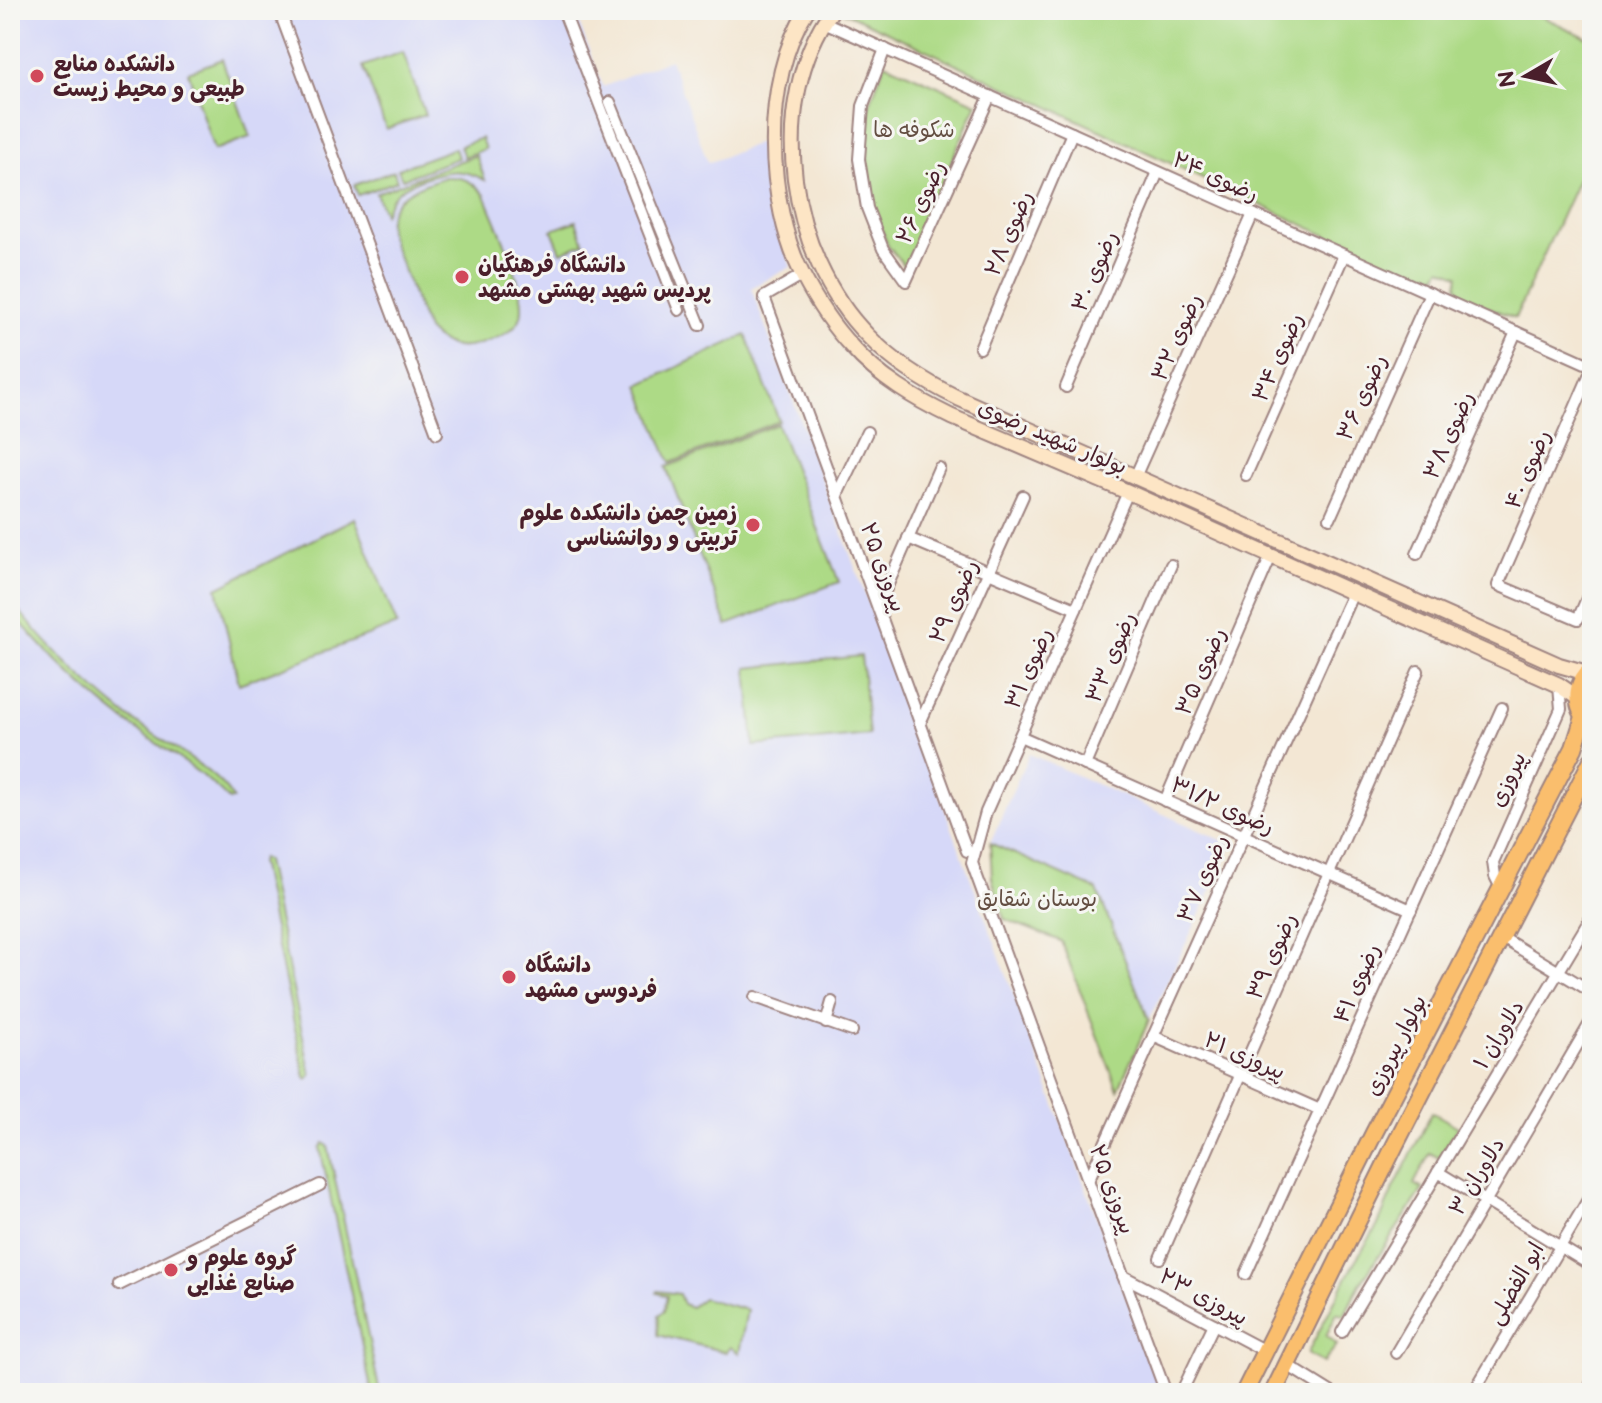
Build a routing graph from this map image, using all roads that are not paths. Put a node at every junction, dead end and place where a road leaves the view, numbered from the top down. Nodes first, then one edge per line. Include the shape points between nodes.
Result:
1 (279, 10) edge
2 (563, 10) edge
3 (807, 10) edge
4 (828, 16) edge
5 (885, 49) junction
6 (990, 96) junction
7 (610, 102) dead end
8 (1072, 133) junction
9 (1158, 172) junction
10 (1253, 214) junction
11 (1344, 255) junction
12 (802, 275) junction
13 (1430, 293) junction
14 (679, 310) dead end
15 (700, 325) dead end
16 (1516, 332) junction
17 (980, 348) dead end
18 (1592, 368) edge
19 (1066, 387) dead end
20 (867, 432) dead end
21 (437, 433) dead end
22 (939, 468) dead end
23 (1246, 475) dead end
24 (1135, 477) junction
25 (1128, 492) junction
26 (837, 495) junction
27 (1023, 496) dead end
28 (1330, 518) dead end
29 (908, 538) junction
30 (1417, 554) dead end
31 (1271, 556) junction
32 (1171, 565) dead end
33 (988, 572) junction
34 (1592, 587) edge
35 (1353, 593) junction
36 (878, 607) junction
37 (1076, 609) junction
38 (1418, 671) dead end
39 (1589, 671) edge
40 (1559, 685) junction
41 (1578, 698) junction
42 (1502, 708) dead end
43 (1588, 721) edge
44 (920, 723) junction
45 (1020, 736) junction
46 (1592, 760) edge
47 (1085, 765) junction
48 (1165, 801) junction
49 (1243, 836) junction
50 (967, 851) dead end
51 (972, 863) joint
52 (1329, 874) junction
53 (1501, 888) junction
54 (1411, 910) junction
55 (1592, 916) edge
56 (1501, 937) junction
57 (1559, 972) junction
58 (1592, 992) edge
59 (755, 997) dead end
60 (832, 1002) dead end
61 (1592, 1020) edge
62 (826, 1023) junction
63 (852, 1031) dead end
64 (1153, 1036) junction
65 (1241, 1075) junction
66 (1320, 1110) junction
67 (1438, 1172) junction
68 (1088, 1181) junction
69 (320, 1185) dead end
70 (1592, 1193) edge
71 (1484, 1200) junction
72 (1559, 1245) junction
73 (1160, 1258) dead end
74 (1592, 1266) edge
75 (1246, 1274) dead end
76 (1123, 1276) junction
77 (119, 1285) dead end
78 (1214, 1324) junction
79 (1342, 1332) dead end
80 (1265, 1351) junction
81 (1396, 1353) dead end
82 (1287, 1365) junction
83 (1592, 1382) edge
84 (1166, 1393) edge
85 (1181, 1393) edge
86 (1244, 1393) edge
87 (1273, 1393) edge
88 (1332, 1393) edge
89 (1473, 1393) edge
90 (1586, 1393) edge

1 - 21 street
2 - 14 street
3 - 12 street, بولوار شهید رضوی via 788,51 774,125 784,222
4 - 5 street, رضوی ۲۴
4 - 24 street, بولوار شهید رضوی via 806,57 799,86 794,165 803,217 820,266 841,302 897,363 933,386
5 - 6 street, رضوی ۲۴
5 - 6 street, رضوی ۲۶ via 863,106 859,159 867,208 883,249 906,281
6 - 8 street, رضوی ۲۴
7 - 15 street
8 - 9 street, رضوی ۲۴
8 - 17 street, رضوی ۲۸
9 - 10 street, رضوی ۲۴
9 - 19 street, رضوی ۳۰
10 - 11 street, رضوی ۲۴
10 - 24 street, رضوی ۳۲
11 - 13 street, رضوی ۲۴
11 - 23 street, رضوی ۳۴
12 - 25 street, بولوار شهید رضوی via 852,348 923,403
12 - 26 street, پیروزی ۲۵ via 764,297
13 - 16 street, رضوی ۲۴
13 - 28 street, رضوی ۳۶
16 - 18 street, رضوی ۲۴
16 - 30 street, رضوی ۳۸
18 - 34 street, رضوی ۴۰ via 1498,585 1578,619
20 - 26 street
22 - 29 street
24 - 25 street
24 - 39 street, بولوار شهید رضوی via 1559,665
25 - 31 street, بولوار شهید رضوی
25 - 37 street, رضوی ۳۱
26 - 36 street, پیروزی ۲۵
27 - 33 street, رضوی ۲۹
29 - 33 street
29 - 36 street
31 - 35 street, بولوار شهید رضوی
31 - 48 street, رضوی ۳۵
32 - 47 street, رضوی ۳۳
33 - 37 street
33 - 44 street, رضوی ۲۹
35 - 40 street, بولوار شهید رضوی
35 - 49 street, رضوی ۳۷
36 - 44 street, پیروزی ۲۵
37 - 45 street, رضوی ۳۱
38 - 52 street, رضوی ۳۹
39 - 41 main road
40 - 41 street, بولوار شهید رضوی
40 - 53 street, پیروزی via 1561,709 1493,862
41 - 43 main road
42 - 54 street, رضوی ۴۱
43 - 53 main road, بولوار پیروزی
44 - 50 street, پیروزی ۲۵
45 - 47 street, رضوی ۳۱/۲
45 - 51 street, رضوی ۳۱ via 986,812
46 - 56 main road, بولوار پیروزی
47 - 48 street, رضوی ۳۱/۲
48 - 49 street, رضوی ۳۱/۲
49 - 52 street, رضوی ۳۱/۲
49 - 64 street, رضوی ۳۷
51 - 68 street, پیروزی ۲۵
52 - 54 street, رضوی ۳۱/۲
52 - 65 street, رضوی ۳۹
53 - 80 main road, بولوار پیروزی
54 - 66 street, رضوی ۴۱
55 - 57 street, دلاوران ۱
56 - 57 street
56 - 82 main road, بولوار پیروزی
57 - 58 street
57 - 67 street, دلاوران ۱
59 - 62 street
60 - 62 street
61 - 71 street, دلاوران ۳
62 - 63 street
64 - 65 street, پیروزی ۲۱
64 - 68 street, رضوی ۳۷
65 - 66 street, پیروزی ۲۱
65 - 73 street, رضوی ۳۹
66 - 75 street, رضوی ۴۱
67 - 71 street
67 - 79 street, دلاوران ۱
68 - 76 street, پیروزی ۲۵
69 - 77 street
70 - 72 street, ابو الفضلی
71 - 72 street
71 - 81 street, دلاوران ۳
72 - 74 street
72 - 89 street, ابو الفضلی
76 - 78 street, پیروزی ۲۳
76 - 84 street, پیروزی ۲۵
78 - 80 street, پیروزی ۲۳
78 - 85 street
80 - 82 main road
80 - 86 main road, بولوار پیروزی
82 - 87 main road, بولوار پیروزی
82 - 88 street
83 - 90 street

